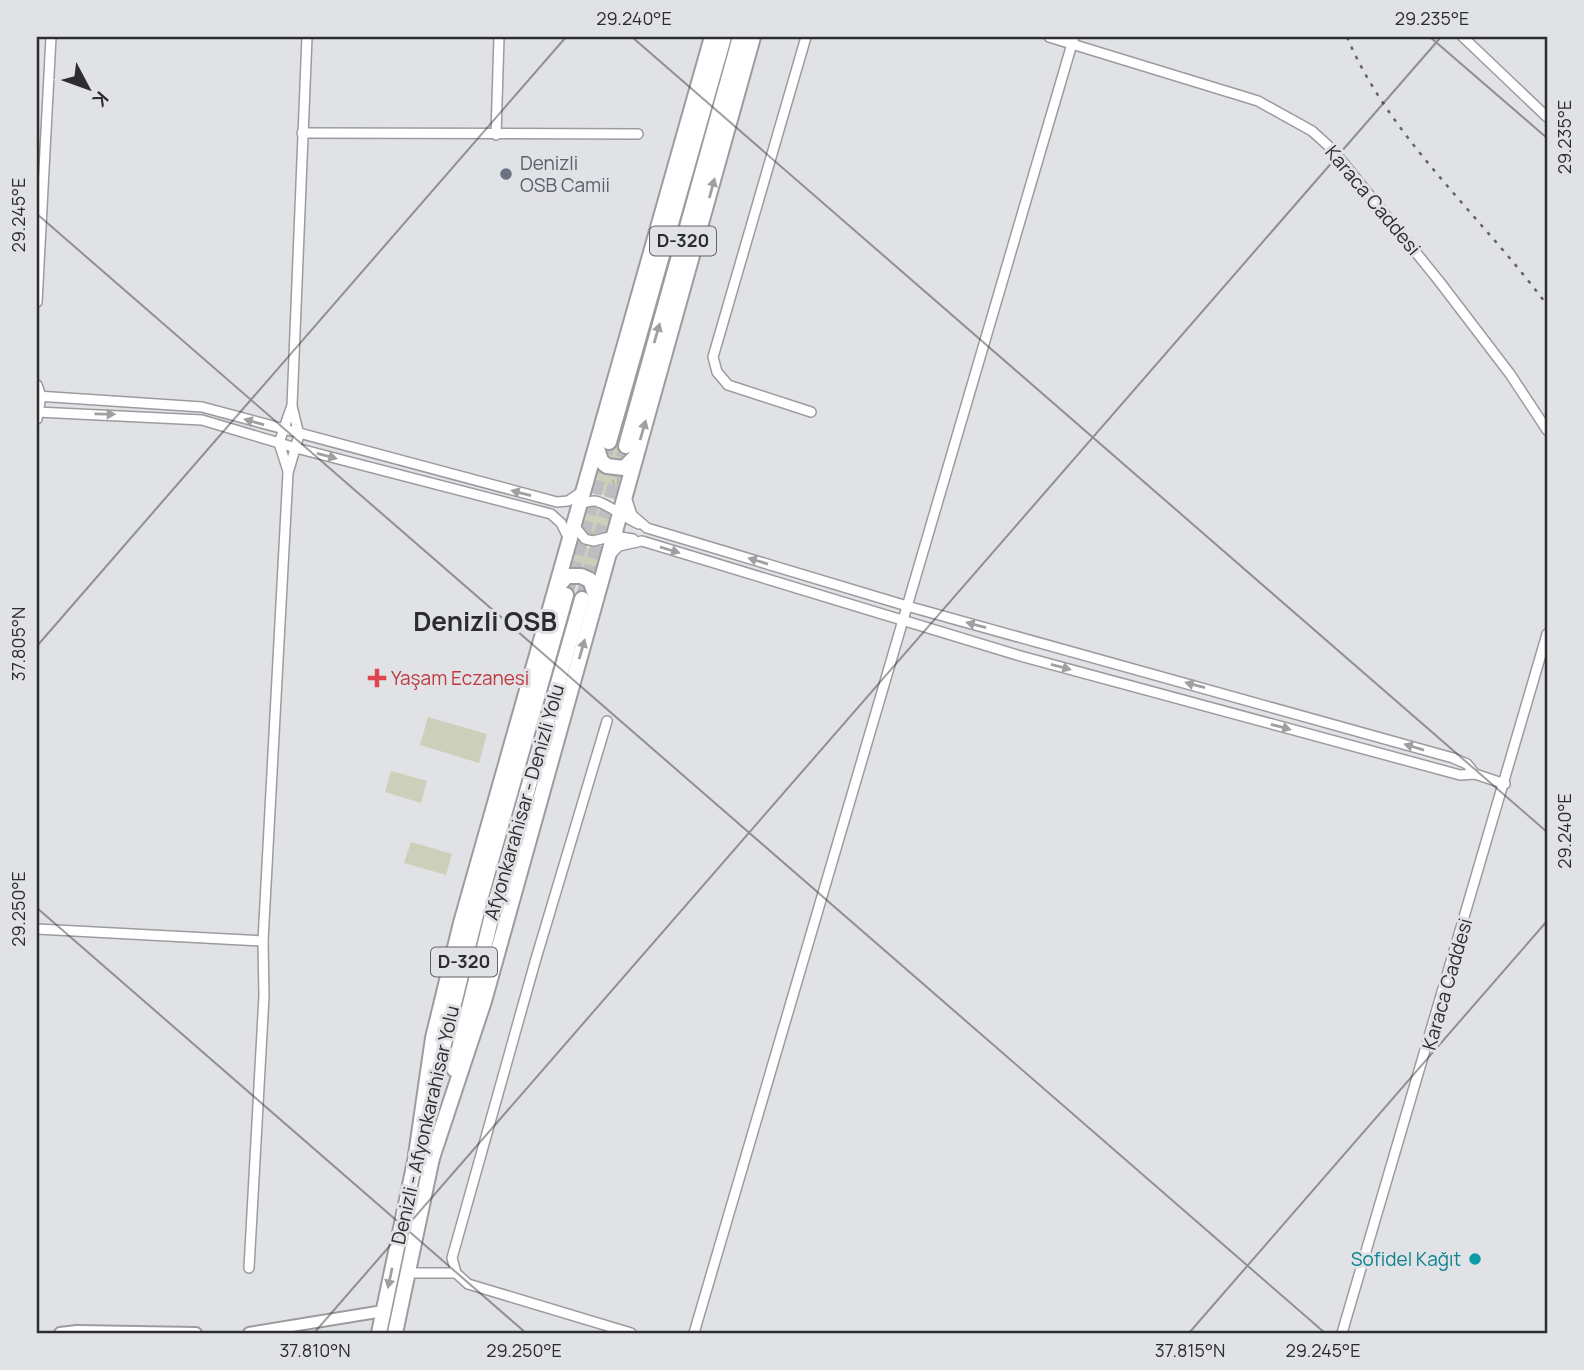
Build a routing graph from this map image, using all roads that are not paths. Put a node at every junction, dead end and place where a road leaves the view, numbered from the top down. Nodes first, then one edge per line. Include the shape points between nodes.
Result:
1 (51, 37) edge
2 (307, 37) edge
3 (499, 37) edge
4 (712, 37) edge
5 (724, 37) edge
6 (740, 37) edge
7 (753, 37) edge
8 (806, 37) edge
9 (1049, 37) edge
10 (1463, 37) edge
11 (1073, 40) edge
12 (1547, 117) edge
13 (302, 133) junction
14 (638, 134) dead end
15 (496, 135) junction
16 (37, 302) edge
17 (37, 385) edge
18 (39, 396) edge
19 (292, 406) junction
20 (811, 412) dead end
21 (38, 414) edge
22 (282, 430) junction
23 (1547, 430) edge
24 (299, 435) junction
25 (279, 443) junction
26 (603, 444) junction
27 (296, 448) junction
28 (631, 451) junction
29 (288, 473) junction
30 (585, 490) junction
31 (625, 495) junction
32 (557, 502) junction
33 (580, 505) junction
34 (551, 514) junction
35 (619, 516) junction
36 (574, 525) junction
37 (647, 528) junction
38 (614, 536) junction
39 (569, 541) junction
40 (642, 541) junction
41 (608, 556) junction
42 (561, 592) junction
43 (589, 599) junction
44 (907, 606) junction
45 (901, 621) junction
46 (1547, 634) edge
47 (607, 721) dead end
48 (1475, 774) junction
49 (1506, 784) junction
50 (37, 929) edge
51 (263, 941) junction
52 (250, 1268) dead end
53 (407, 1273) junction
54 (456, 1273) junction
55 (383, 1311) junction
56 (77, 1332) edge
57 (60, 1333) edge
58 (196, 1333) edge
59 (249, 1333) edge
60 (379, 1333) edge
61 (395, 1333) edge
62 (631, 1333) edge
63 (694, 1333) edge
64 (1342, 1333) edge

1 - 16 street
2 - 13 street
3 - 15 street
4 - 26 highway
5 - 26 highway, D-320
28 -> 6 highway, D-320
28 -> 7 highway
8 - 20 street via 713,357 717,372 728,385
9 - 11 street, Karaca Caddesi
10 - 12 street
11 - 23 street, Karaca Caddesi via 1258,101 1312,131 1333,150 1439,281
11 - 44 street
13 - 15 street
13 - 19 street
14 - 15 street
17 - 18 street
18 - 21 street
22 -> 18 street via 202,407
19 - 22 street
19 - 24 street
21 -> 25 street via 202,420
22 - 24 street
22 - 25 street
24 - 27 street
32 -> 24 street
25 - 27 street
25 - 29 street
26 - 28 highway via 601,461 615,468 624,468
26 - 30 highway
27 - 29 street
27 -> 34 street
28 - 31 highway
29 - 51 street
30 - 32 street
30 - 33 highway
31 - 35 highway
31 - 37 street via 632,515
32 - 33 street
33 - 35 street via 605,503
33 - 36 highway
34 - 36 street
34 - 39 street
35 - 37 street
35 - 38 highway
36 - 38 street via 585,539
36 - 39 highway, Denizli - Afyonkarahisar Yolu
44 -> 37 street
38 - 40 street
38 - 41 highway, Afyonkarahisar - Denizli Yolu
39 - 42 highway, Denizli - Afyonkarahisar Yolu
40 - 41 street via 619,546
40 -> 45 street
41 - 43 highway, Afyonkarahisar - Denizli Yolu
42 - 43 highway via 567,576 581,576 595,587
42 -> 55 highway, Denizli - Afyonkarahisar Yolu / D-320 via 416,1155
53 -> 43 highway, Afyonkarahisar - Denizli Yolu / D-320 via 493,911
44 - 45 street
48 -> 44 street via 1453,758
45 -> 48 street via 1460,775
45 - 63 street
46 - 49 street, Karaca Caddesi
47 - 54 street via 534,962 456,1246
48 - 49 street
49 - 64 street, Karaca Caddesi
50 - 51 street
51 - 52 street
53 - 54 street
53 - 61 highway, Afyonkarahisar - Denizli Yolu / D-320
54 - 62 street via 468,1284
55 - 59 street
55 - 60 highway, Denizli - Afyonkarahisar Yolu / D-320
56 - 57 street
56 - 58 street

